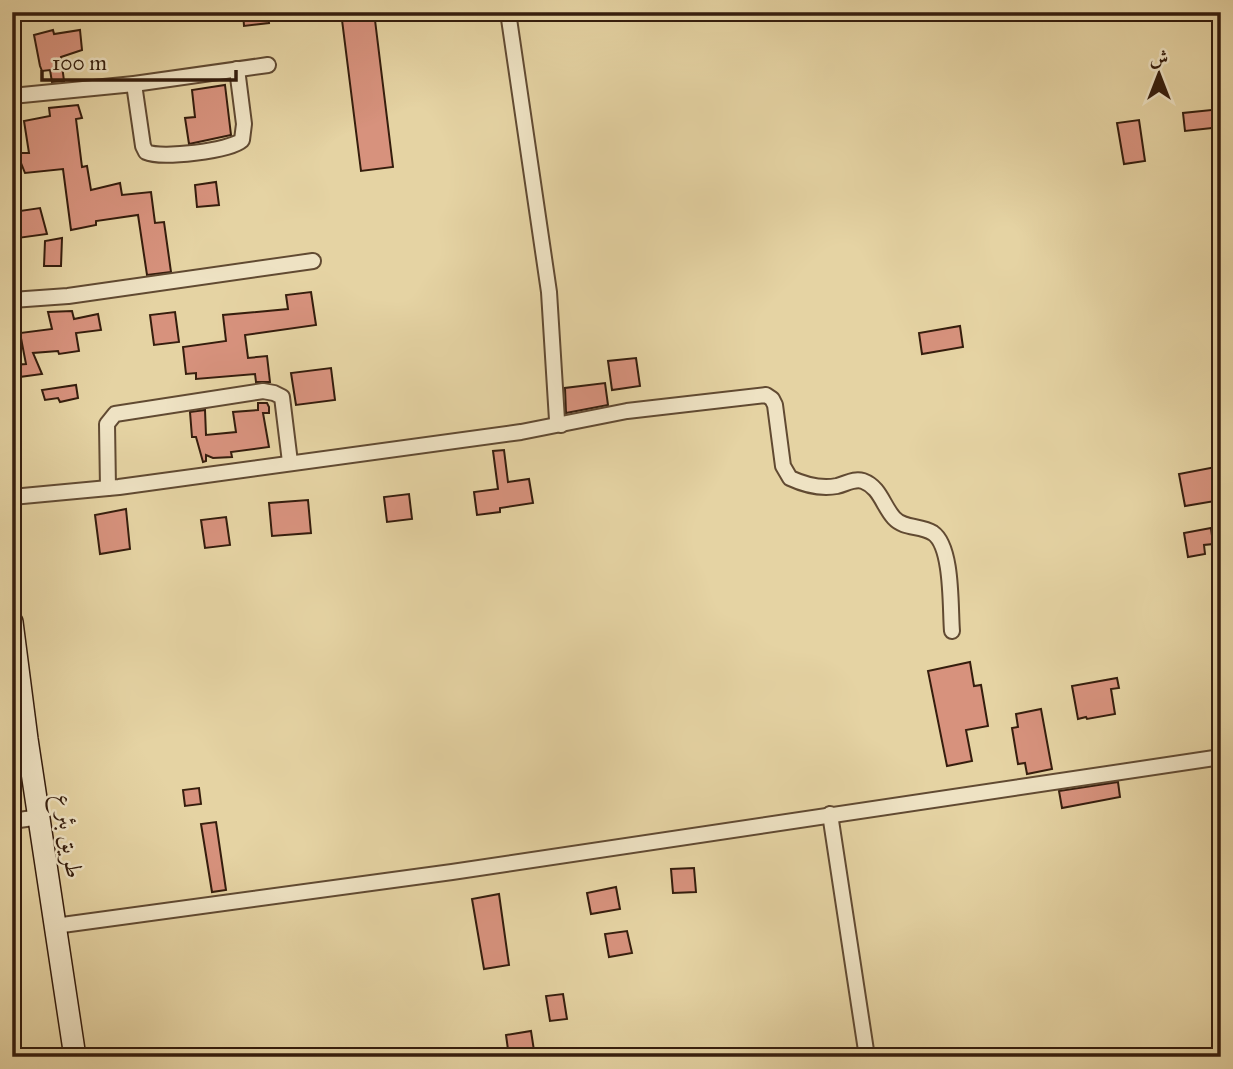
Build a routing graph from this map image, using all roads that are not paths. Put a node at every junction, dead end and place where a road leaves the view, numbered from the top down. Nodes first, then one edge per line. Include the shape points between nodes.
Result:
1 (508, 12) edge
2 (268, 65) dead end
3 (237, 69) junction
4 (134, 84) junction
5 (12, 96) edge
6 (313, 261) dead end
7 (12, 300) edge
8 (561, 425) junction
9 (290, 462) junction
10 (108, 488) junction
11 (12, 498) edge
12 (12, 622) edge
13 (952, 631) dead end
14 (1221, 757) edge
15 (830, 814) junction
16 (40, 817) junction
17 (12, 821) edge
18 (55, 926) junction
19 (75, 1057) edge
20 (867, 1057) edge

1 - 8 street via 549,292 557,420
2 - 3 street
3 - 4 street
3 - 4 street via 244,124 242,140 234,146 163,155 146,152
4 - 5 street
6 - 7 street
8 - 9 street
8 - 13 street via 627,411 766,395 775,405 783,466 790,478 816,487 865,482 901,524 923,528 939,539 947,564
9 - 10 street
9 - 10 street via 282,397 263,391 115,414 107,424
10 - 11 street
12 - 16 street, طريق بئر ع
14 - 15 street
15 - 18 street
15 - 20 street
16 - 17 street
16 - 18 street, طريق بئر ع
18 - 19 street, طريق بئر ع

